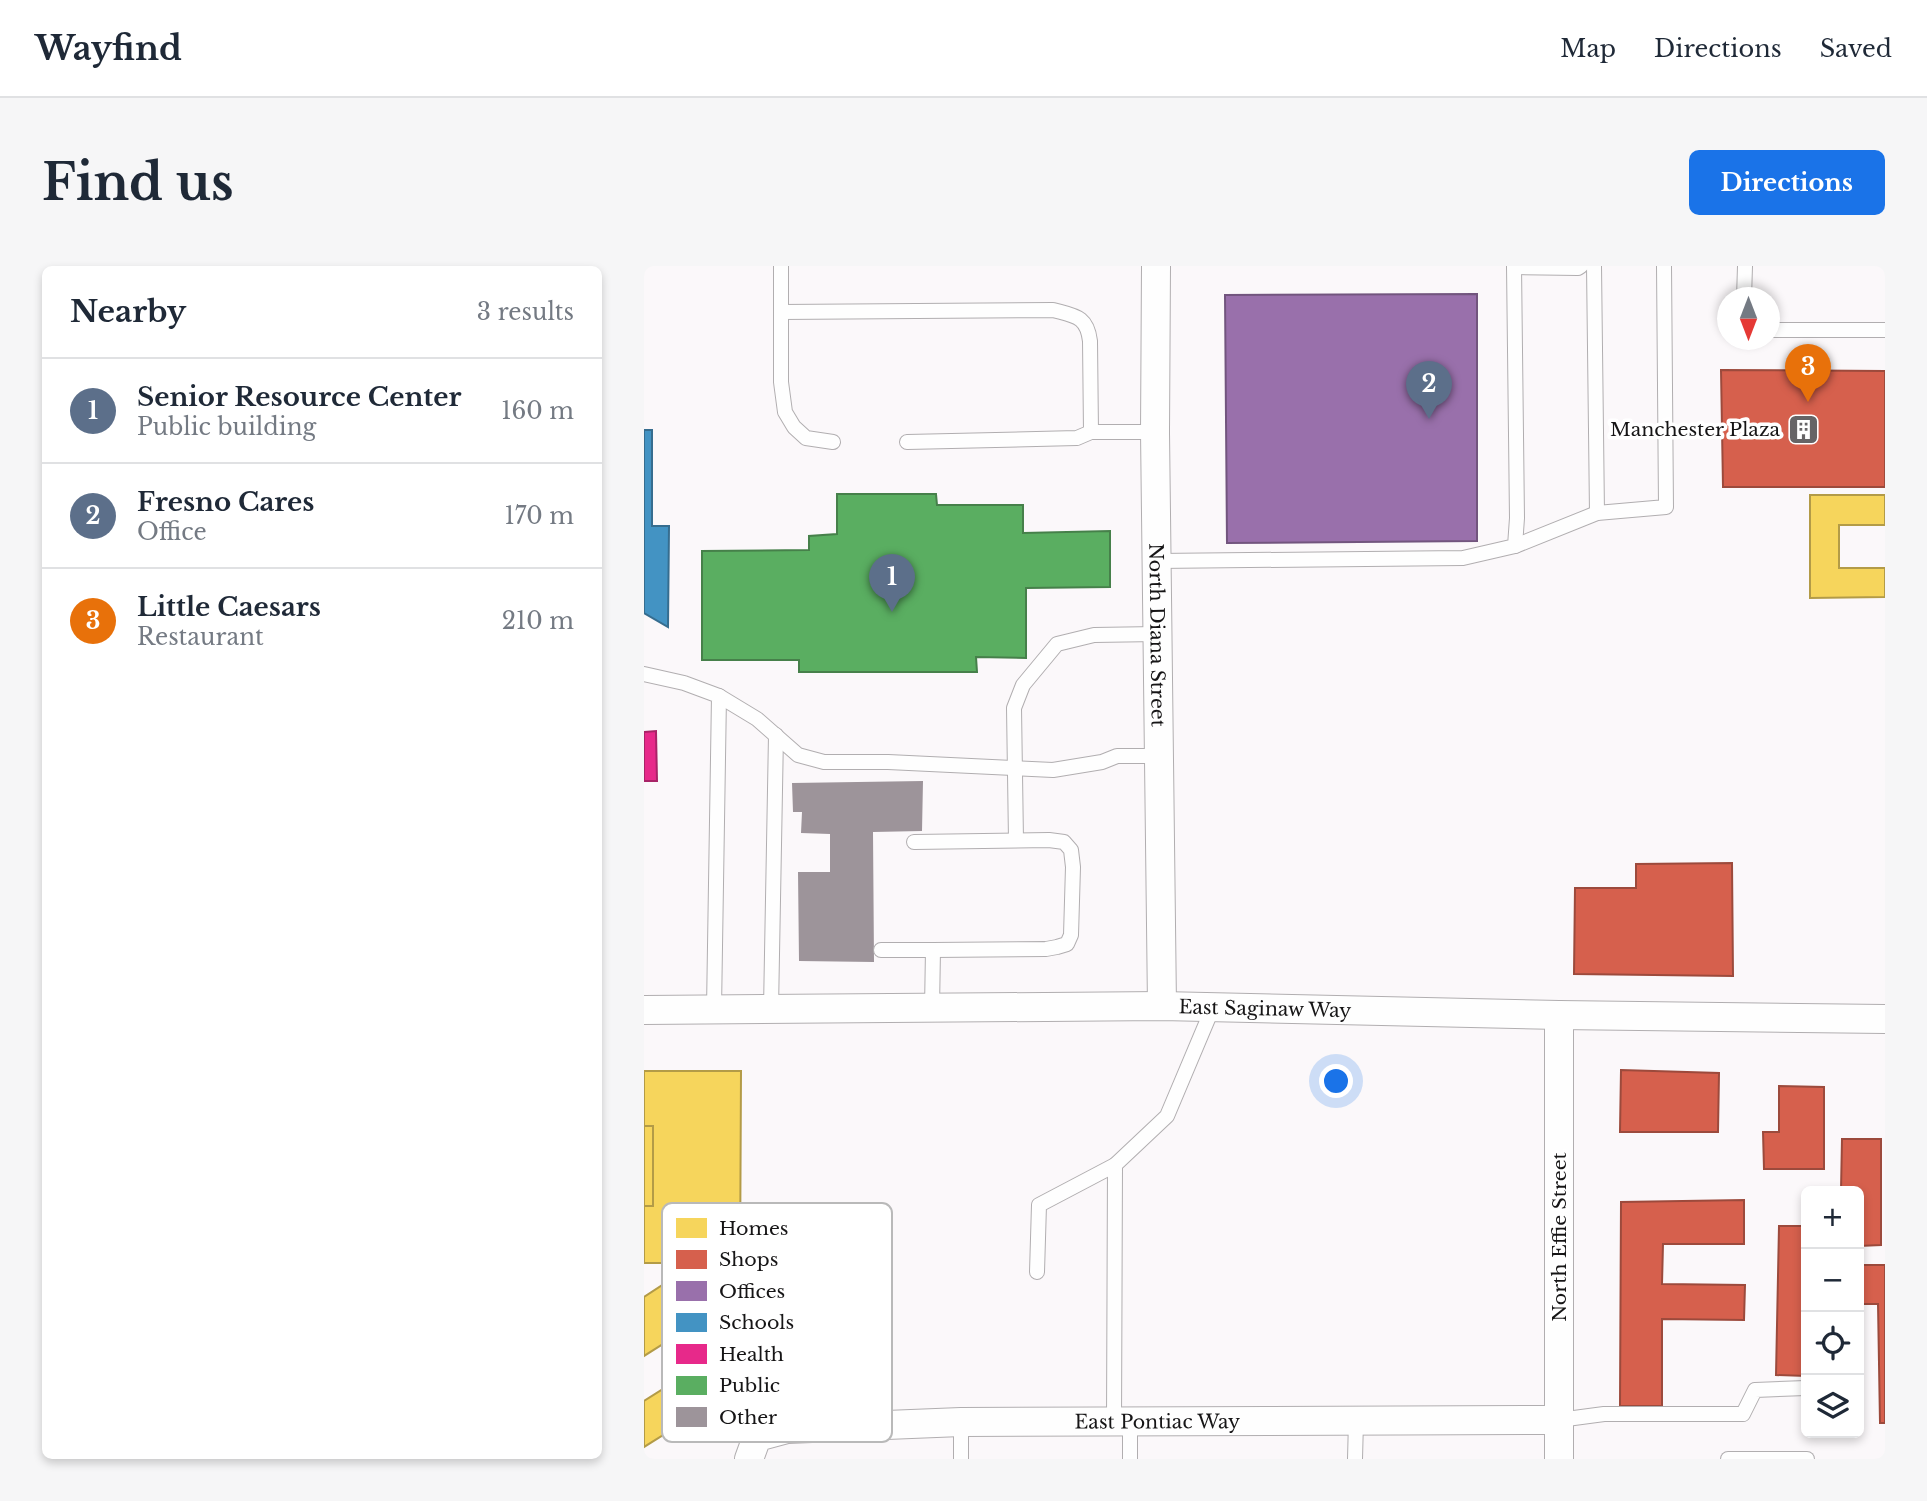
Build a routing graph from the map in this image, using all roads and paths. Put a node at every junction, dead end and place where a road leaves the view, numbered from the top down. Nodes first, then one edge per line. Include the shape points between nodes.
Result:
1 (781, 266) edge
2 (1156, 266) edge
3 (1581, 266) edge
4 (1594, 266) edge
5 (1664, 266) edge
6 (1745, 266) edge
7 (1514, 267) edge
8 (1744, 287) edge
9 (781, 312) junction
10 (1780, 330) edge
11 (1885, 330) edge
12 (1091, 432) junction
13 (1155, 432) junction
14 (833, 442) dead end
15 (907, 442) dead end
16 (1597, 513) junction
17 (1515, 546) junction
18 (1157, 561) junction
19 (1157, 634) junction
20 (644, 674) edge
21 (719, 696) junction
22 (776, 735) junction
23 (1159, 756) junction
24 (1015, 768) junction
25 (1016, 840) junction
26 (914, 842) dead end
27 (881, 950) dead end
28 (933, 950) junction
29 (1162, 1006) junction
30 (1213, 1007) junction
31 (932, 1008) junction
32 (714, 1009) junction
33 (771, 1009) junction
34 (644, 1010) edge
35 (1559, 1015) junction
36 (1885, 1019) edge
37 (1115, 1165) junction
38 (1037, 1272) dead end
39 (1801, 1388) edge
40 (1559, 1420) junction
41 (1122, 1421) junction
42 (1356, 1421) junction
43 (961, 1422) junction
44 (892, 1425) edge
45 (961, 1459) edge
46 (1130, 1459) edge
47 (1355, 1459) edge
48 (1559, 1459) edge
49 (1728, 1459) edge
50 (1807, 1459) edge

1 - 9 lane
2 - 13 street, North Diana Street
3 - 7 lane
4 - 16 lane
5 - 16 lane via 1666,506
6 - 8 lane
7 - 17 lane
9 - 12 lane via 1053,310 1072,315 1083,321 1090,341
9 - 14 lane via 785,412 806,438
10 - 11 lane
12 - 13 lane
12 - 15 lane via 1077,438
13 - 18 street, North Diana Street
16 - 17 lane
17 - 18 lane via 1462,558
18 - 19 street, North Diana Street
19 - 23 street, North Diana Street
19 - 24 lane via 1094,635 1057,644 1023,685 1014,708
20 - 21 lane
21 - 22 lane
21 - 32 lane
22 - 24 lane via 798,755 824,762
22 - 33 lane
23 - 24 lane via 1116,756 1053,770
23 - 29 street, North Diana Street
24 - 25 lane
25 - 26 lane
25 - 28 lane via 1064,842 1071,850 1072,923 1067,944 1045,949
27 - 28 lane
28 - 31 lane
29 - 30 street, East Saginaw Way
29 - 31 street, East Saginaw Way
30 - 35 street, East Saginaw Way
30 - 37 lane via 1167,1116
31 - 33 street, East Saginaw Way
32 - 33 street, East Saginaw Way
32 - 34 street, East Saginaw Way
35 - 36 street, East Saginaw Way
35 - 40 street, North Effie Street
37 - 38 lane via 1039,1205
37 - 41 lane
39 - 40 lane via 1755,1390 1743,1414 1604,1414
40 - 42 street, East Pontiac Way
40 - 48 street, North Effie Street
41 - 42 street, East Pontiac Way
41 - 43 street, East Pontiac Way
41 - 46 lane
42 - 47 lane
43 - 44 street, East Pontiac Way
43 - 45 lane
49 - 50 lane

